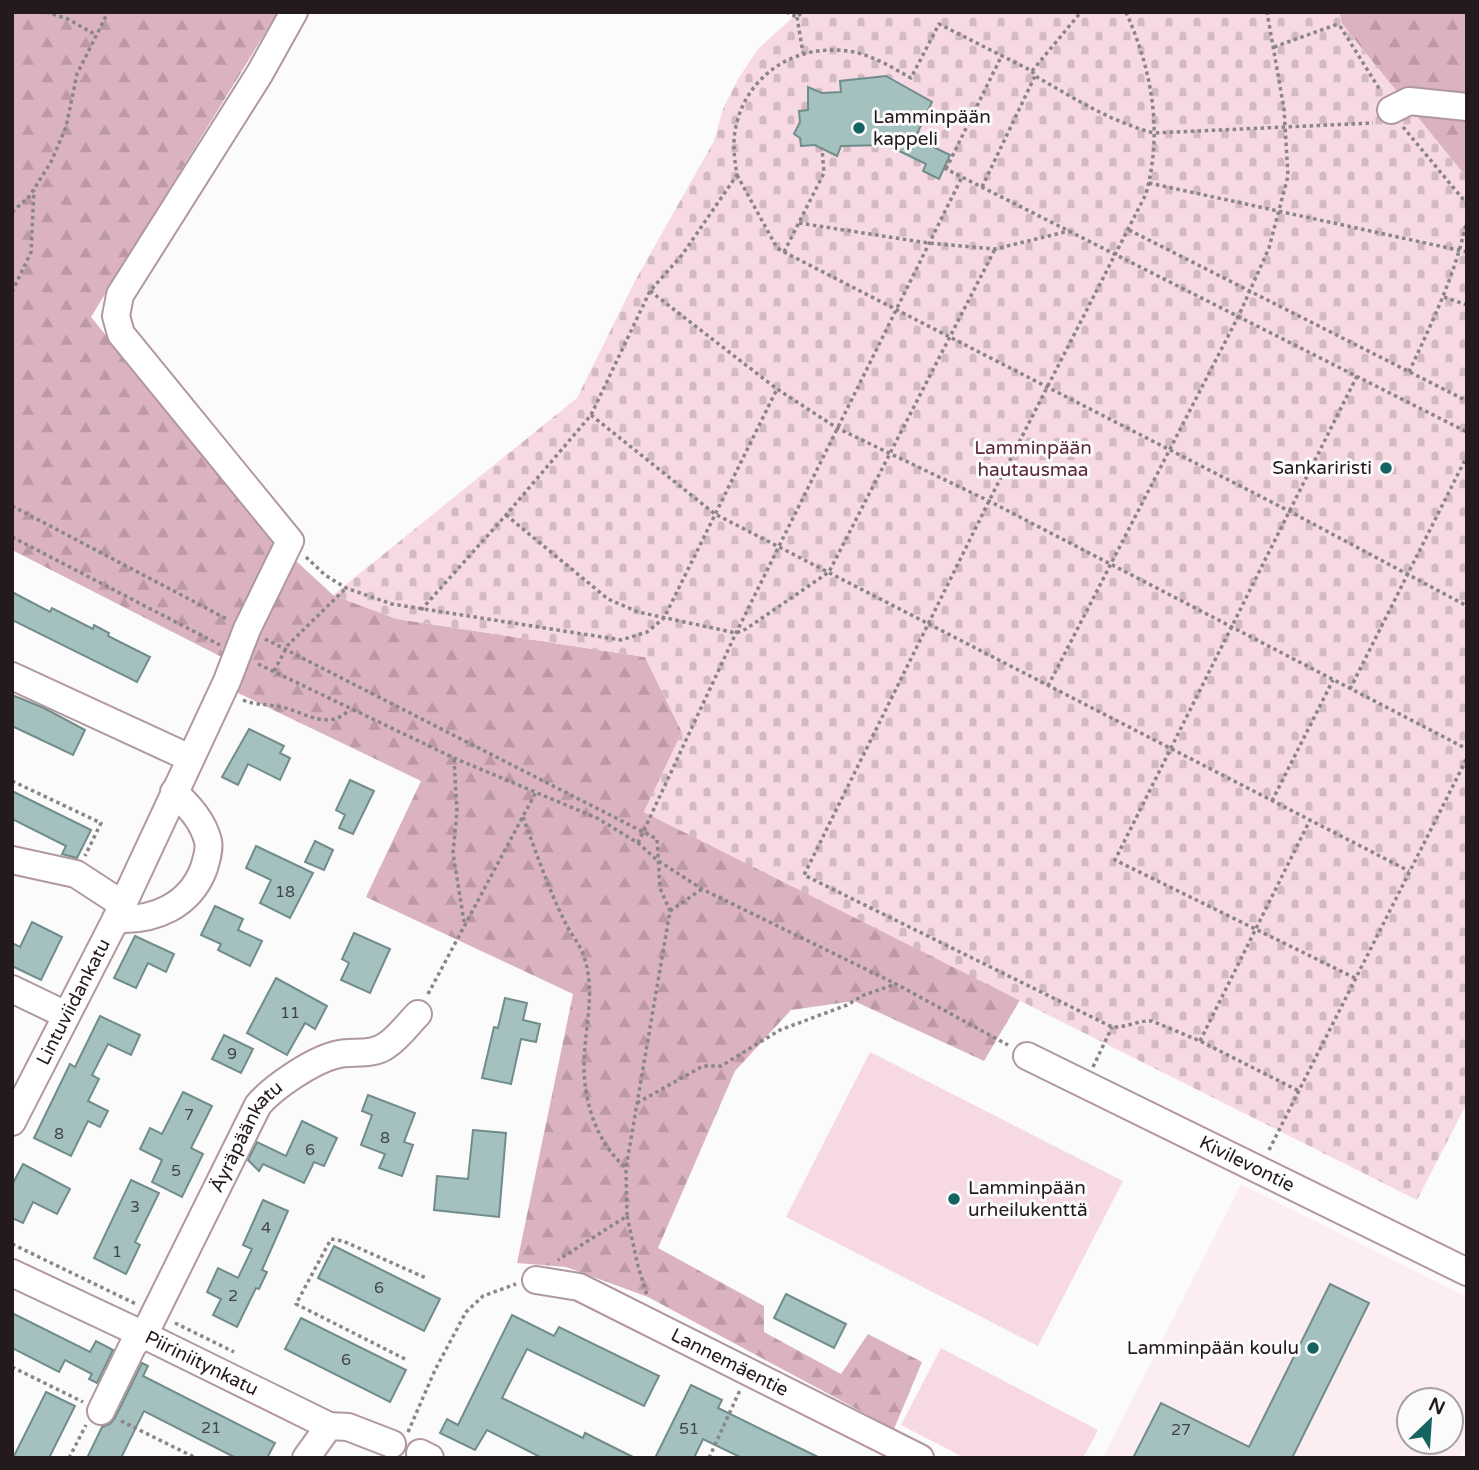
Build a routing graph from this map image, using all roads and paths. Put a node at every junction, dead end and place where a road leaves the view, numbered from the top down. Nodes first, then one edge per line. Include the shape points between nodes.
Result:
1 (46, 12) edge
2 (108, 12) edge
3 (294, 12) edge
4 (786, 12) edge
5 (802, 12) edge
6 (1081, 12) edge
7 (1126, 12) edge
8 (1267, 12) edge
9 (797, 17) junction
10 (96, 35) junction
11 (1273, 47) junction
12 (803, 53) junction
13 (1002, 55) junction
14 (1032, 71) junction
15 (1035, 76) junction
16 (1467, 107) edge
17 (1382, 117) junction
18 (1285, 127) junction
19 (1154, 133) junction
20 (822, 149) dead end
21 (737, 175) junction
22 (961, 177) junction
23 (1149, 183) junction
24 (982, 187) junction
25 (34, 189) junction
26 (1467, 204) edge
27 (1279, 211) junction
28 (12, 212) edge
29 (1467, 219) edge
30 (799, 223) junction
31 (1129, 230) junction
32 (1070, 231) junction
33 (928, 243) junction
34 (995, 249) junction
35 (1461, 251) junction
36 (784, 252) junction
37 (1467, 252) edge
38 (1117, 254) junction
39 (650, 291) junction
40 (1250, 291) junction
41 (12, 292) edge
42 (1444, 297) junction
43 (1467, 305) edge
44 (895, 309) junction
45 (1239, 316) junction
46 (950, 338) junction
47 (1409, 372) junction
48 (1357, 376) junction
49 (1048, 388) junction
50 (777, 389) junction
51 (1467, 401) edge
52 (591, 415) junction
53 (837, 428) junction
54 (1467, 432) edge
55 (1169, 449) junction
56 (890, 454) junction
57 (1467, 456) edge
58 (989, 501) junction
59 (12, 506) edge
60 (1289, 511) junction
61 (715, 513) junction
62 (506, 515) junction
63 (12, 537) edge
64 (290, 541) junction
65 (780, 547) junction
66 (1111, 563) junction
67 (829, 572) junction
68 (1407, 573) junction
69 (346, 588) junction
70 (1467, 606) edge
71 (421, 610) junction
72 (664, 618) junction
73 (929, 624) junction
74 (1231, 626) junction
75 (247, 629) junction
76 (736, 633) junction
77 (285, 650) junction
78 (237, 654) junction
79 (274, 671) junction
80 (12, 676) edge
81 (1333, 680) junction
82 (225, 684) junction
83 (1048, 686) junction
84 (1350, 689) junction
85 (349, 709) junction
86 (1169, 749) junction
87 (1467, 749) edge
88 (190, 758) junction
89 (454, 758) junction
90 (1467, 758) edge
91 (12, 781) edge
92 (174, 792) junction
93 (536, 792) junction
94 (1272, 801) junction
95 (523, 817) junction
96 (1310, 820) junction
97 (643, 832) junction
98 (638, 843) junction
99 (12, 860) edge
100 (657, 860) junction
101 (1409, 871) junction
102 (76, 874) junction
103 (702, 889) junction
104 (119, 911) junction
105 (670, 911) junction
106 (464, 924) junction
107 (1256, 929) junction
108 (1355, 978) junction
109 (896, 984) junction
110 (12, 989) edge
111 (418, 1014) joint
112 (66, 1015) junction
113 (1112, 1027) junction
114 (1200, 1041) junction
115 (1027, 1056) joint
116 (1084, 1084) junction
117 (1299, 1091) junction
118 (636, 1103) junction
119 (12, 1122) edge
120 (626, 1168) junction
121 (1259, 1170) junction
122 (627, 1216) junction
123 (1467, 1272) edge
124 (12, 1273) edge
125 (426, 1278) dead end
126 (536, 1280) junction
127 (662, 1329) junction
128 (144, 1335) junction
129 (405, 1359) dead end
130 (748, 1372) junction
131 (95, 1414) joint
132 (328, 1426) junction
133 (412, 1448) edge
134 (69, 1458) edge
135 (306, 1458) edge
136 (709, 1458) edge
137 (920, 1458) edge

1 - 10 path
2 - 10 path
3 - 64 street via 120,295 116,316 121,334
4 - 9 path
5 - 9 path
6 - 14 path
7 - 19 path via 1146,68 1155,111
8 - 11 path
9 - 12 path
10 - 25 path via 77,74 66,127
11 - 17 path via 1340,26
11 - 18 path
12 - 13 path via 849,51 911,78 939,24
12 - 21 path via 758,80 745,100 736,123
13 - 14 path
13 - 22 path via 945,169
14 - 15 path
15 - 19 path via 1093,109
15 - 24 path
16 - 17 street via 1409,101
17 - 18 path
17 - 26 path via 1399,122
18 - 19 path
18 - 27 path via 1289,176
19 - 23 path
20 - 30 path via 824,173
21 - 36 path via 777,248
21 - 39 path via 682,255
22 - 24 path
22 - 33 path
23 - 27 path
23 - 31 path
24 - 32 path
25 - 28 path
25 - 41 path via 31,253
27 - 35 path
27 - 40 path
29 - 35 path
30 - 33 path
30 - 36 path
31 - 38 path
31 - 40 path
32 - 34 path
32 - 38 path
33 - 34 path
33 - 44 path
34 - 46 path
35 - 37 path
35 - 42 path
36 - 44 path
38 - 45 path
38 - 49 path
39 - 50 path
39 - 52 path
40 - 45 path
40 - 47 path
42 - 43 path
42 - 47 path
44 - 46 path
44 - 53 path
45 - 48 path
45 - 55 path
46 - 49 path
46 - 56 path
47 - 51 path
48 - 54 path
48 - 60 path
49 - 55 path
49 - 58 path
50 - 53 path
50 - 61 path
52 - 61 path
52 - 62 path
53 - 56 path
53 - 65 path
55 - 60 path
55 - 66 path
56 - 58 path
56 - 67 path
57 - 68 path
58 - 66 path
58 - 73 path
59 - 75 path
60 - 68 path
60 - 74 path
61 - 65 path
61 - 72 path
62 - 71 path
62 - 72 path via 608,599
63 - 78 path
64 - 69 path via 325,575
64 - 75 street, Lintuviidankatu
65 - 67 path
65 - 76 path
66 - 74 path
66 - 83 path
67 - 73 path
67 - 76 path
68 - 70 path
68 - 84 path
69 - 71 path
69 - 77 path
71 - 72 path via 621,640 647,632
72 - 76 path
73 - 83 path
73 - 113 path via 804,875
74 - 81 path
74 - 86 path
75 - 77 path
75 - 78 street, Lintuviidankatu
76 - 97 path
77 - 79 path
77 - 97 path
78 - 79 path
78 - 82 street, Lintuviidankatu
79 - 85 path
80 - 88 street
81 - 84 path
81 - 94 path
82 - 85 path via 254,704 278,706 314,719 333,720
82 - 88 street, Lintuviidankatu
83 - 86 path
84 - 87 path
85 - 89 path
86 - 94 path
86 - 107 path via 1115,860
88 - 92 street, Lintuviidankatu
89 - 93 path
89 - 106 path via 457,811 453,852
90 - 101 path
91 - 102 path via 101,823
92 - 104 street, Lintuviidankatu
92 - 104 street, Lintuviidankatu via 198,817 209,844 198,881 183,900 160,914 135,920
93 - 95 path
93 - 98 path via 597,818
94 - 96 path
95 - 106 path
95 - 120 path via 565,923 583,954 589,980 584,1066 587,1095 600,1136
96 - 101 path
96 - 107 path
97 - 98 path
97 - 100 path via 657,839
98 - 100 path
99 - 102 street
100 - 103 path
100 - 105 path via 660,888
101 - 108 path
102 - 104 street
103 - 105 path
103 - 109 path
104 - 112 street, Lintuviidankatu
105 - 118 path
106 - 111 path
107 - 108 path
107 - 114 path
108 - 117 path
109 - 115 path
109 - 118 path via 780,1030 721,1066 703,1066
110 - 112 street
111 - 128 street, Äyräpäänkatu via 387,1046 368,1053 335,1055 268,1093
112 - 119 street, Lintuviidankatu
113 - 114 path via 1153,1021
113 - 116 path
114 - 117 path
115 - 116 street, Kivilevontie
116 - 121 street, Kivilevontie
117 - 121 path
118 - 120 path
120 - 122 path
121 - 123 street, Kivilevontie
122 - 126 path via 565,1254
122 - 127 path via 640,1275
124 - 128 street, Piiriniitynkatu
125 - 129 path via 343,1241 331,1240 296,1304
126 - 127 street, Lannemäentie via 579,1287
126 - 133 path via 504,1287 474,1302 466,1312 435,1370
127 - 130 street, Lannemäentie
128 - 131 street, Äyräpäänkatu via 133,1345
128 - 132 street, Piiriniitynkatu
130 - 136 path
130 - 137 street, Lannemäentie
131 - 134 path
132 - 133 street, Piiriniitynkatu via 348,1427
132 - 135 street

